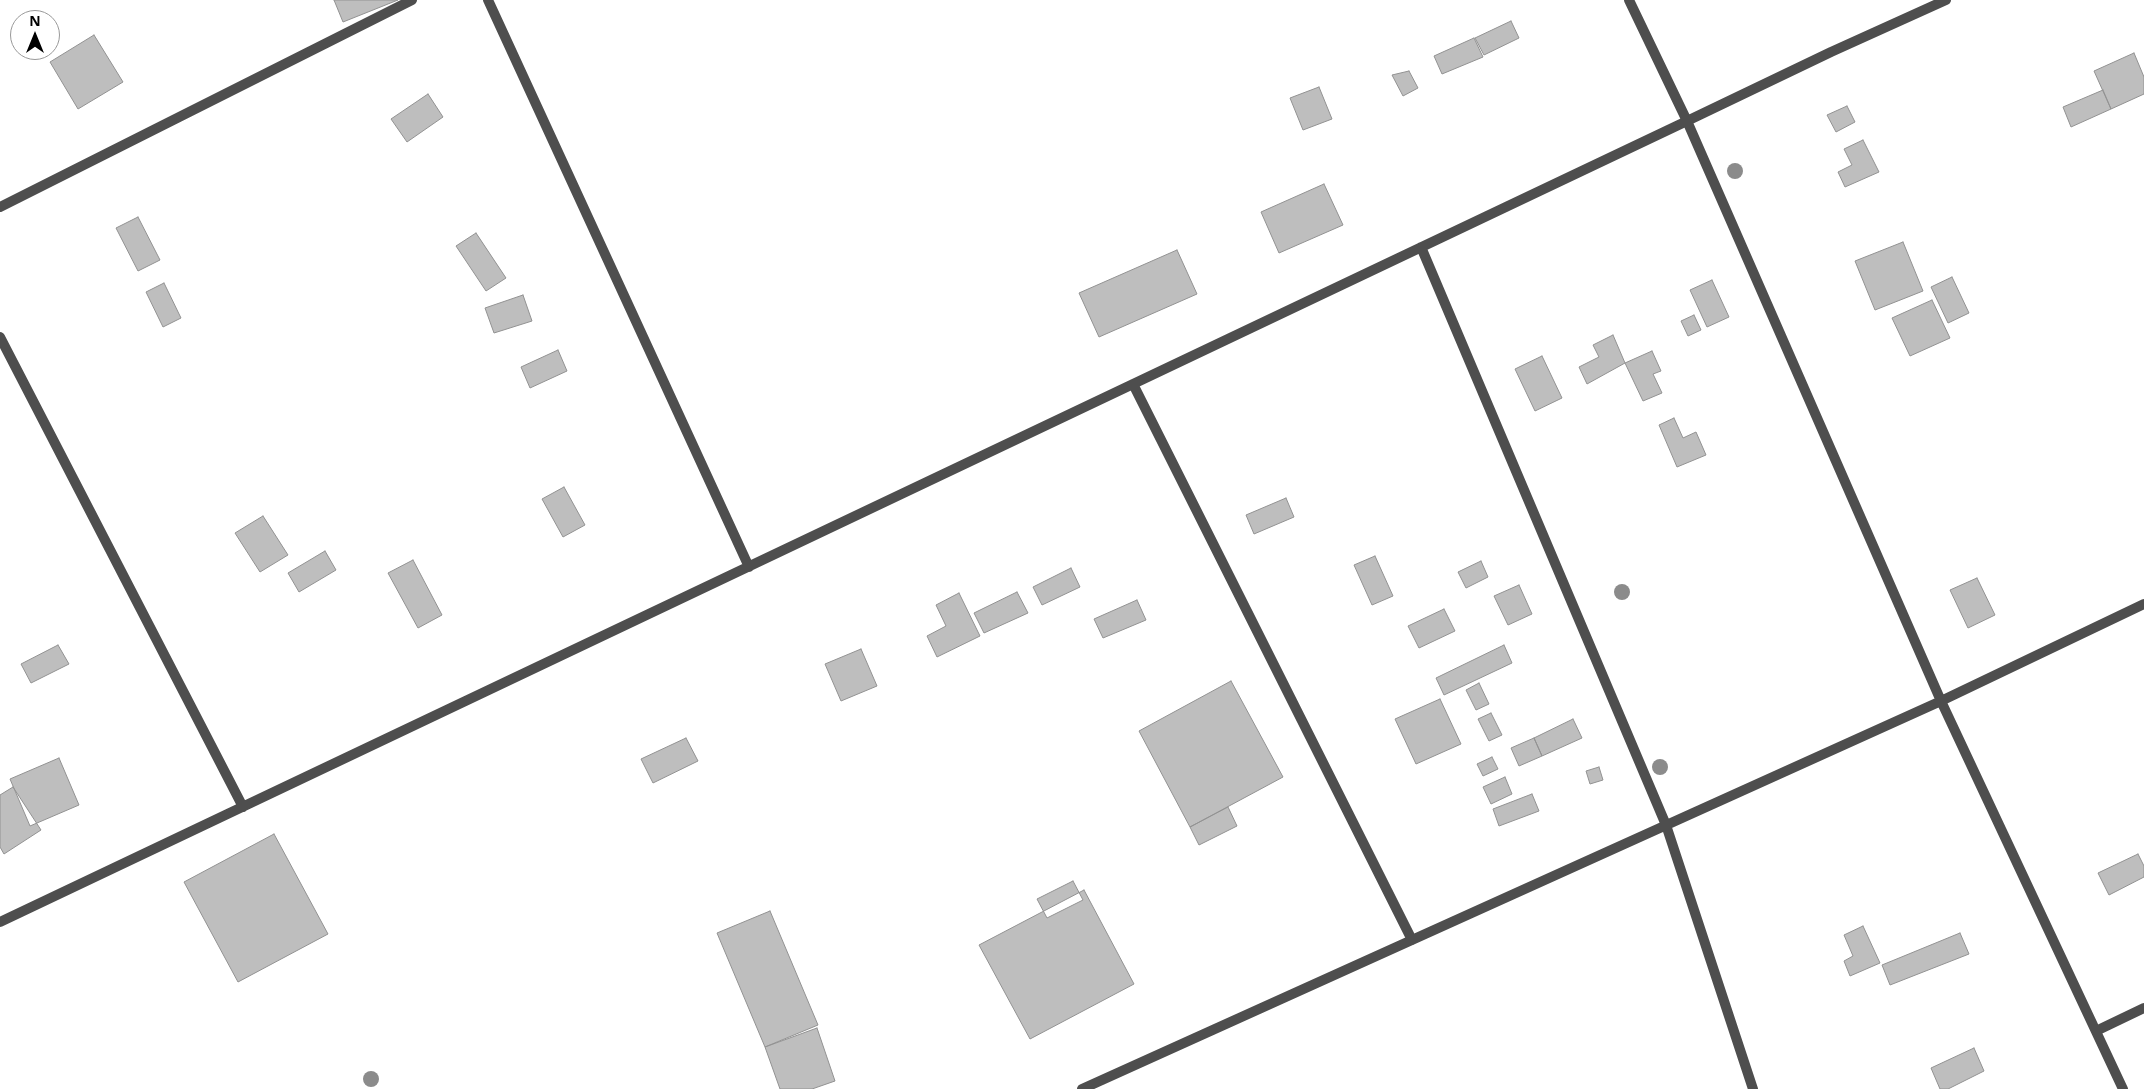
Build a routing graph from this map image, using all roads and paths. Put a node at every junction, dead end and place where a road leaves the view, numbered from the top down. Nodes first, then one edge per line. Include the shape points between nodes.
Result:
1 (412, 0) edge
2 (488, 0) edge
3 (1629, 0) edge
4 (1946, 0) edge
5 (1686, 121) junction
6 (0, 207) edge
7 (1421, 247) junction
8 (0, 337) edge
9 (1133, 384) junction
10 (749, 567) junction
11 (2144, 604) edge
12 (1941, 701) junction
13 (243, 807) junction
14 (1666, 825) junction
15 (0, 922) edge
16 (1412, 940) junction
17 (2144, 1008) edge
18 (2096, 1031) junction
19 (1082, 1089) edge
20 (1752, 1089) edge
21 (2123, 1089) edge

1 - 6 street
2 - 10 street
3 - 5 street
4 - 5 street
5 - 7 street
5 - 12 street
7 - 9 street
7 - 14 street
8 - 13 street
9 - 10 street
9 - 16 street
10 - 13 street
11 - 12 street
12 - 14 street
12 - 18 street
13 - 15 street
14 - 16 street
14 - 20 street
16 - 19 street
17 - 18 street
18 - 21 street

